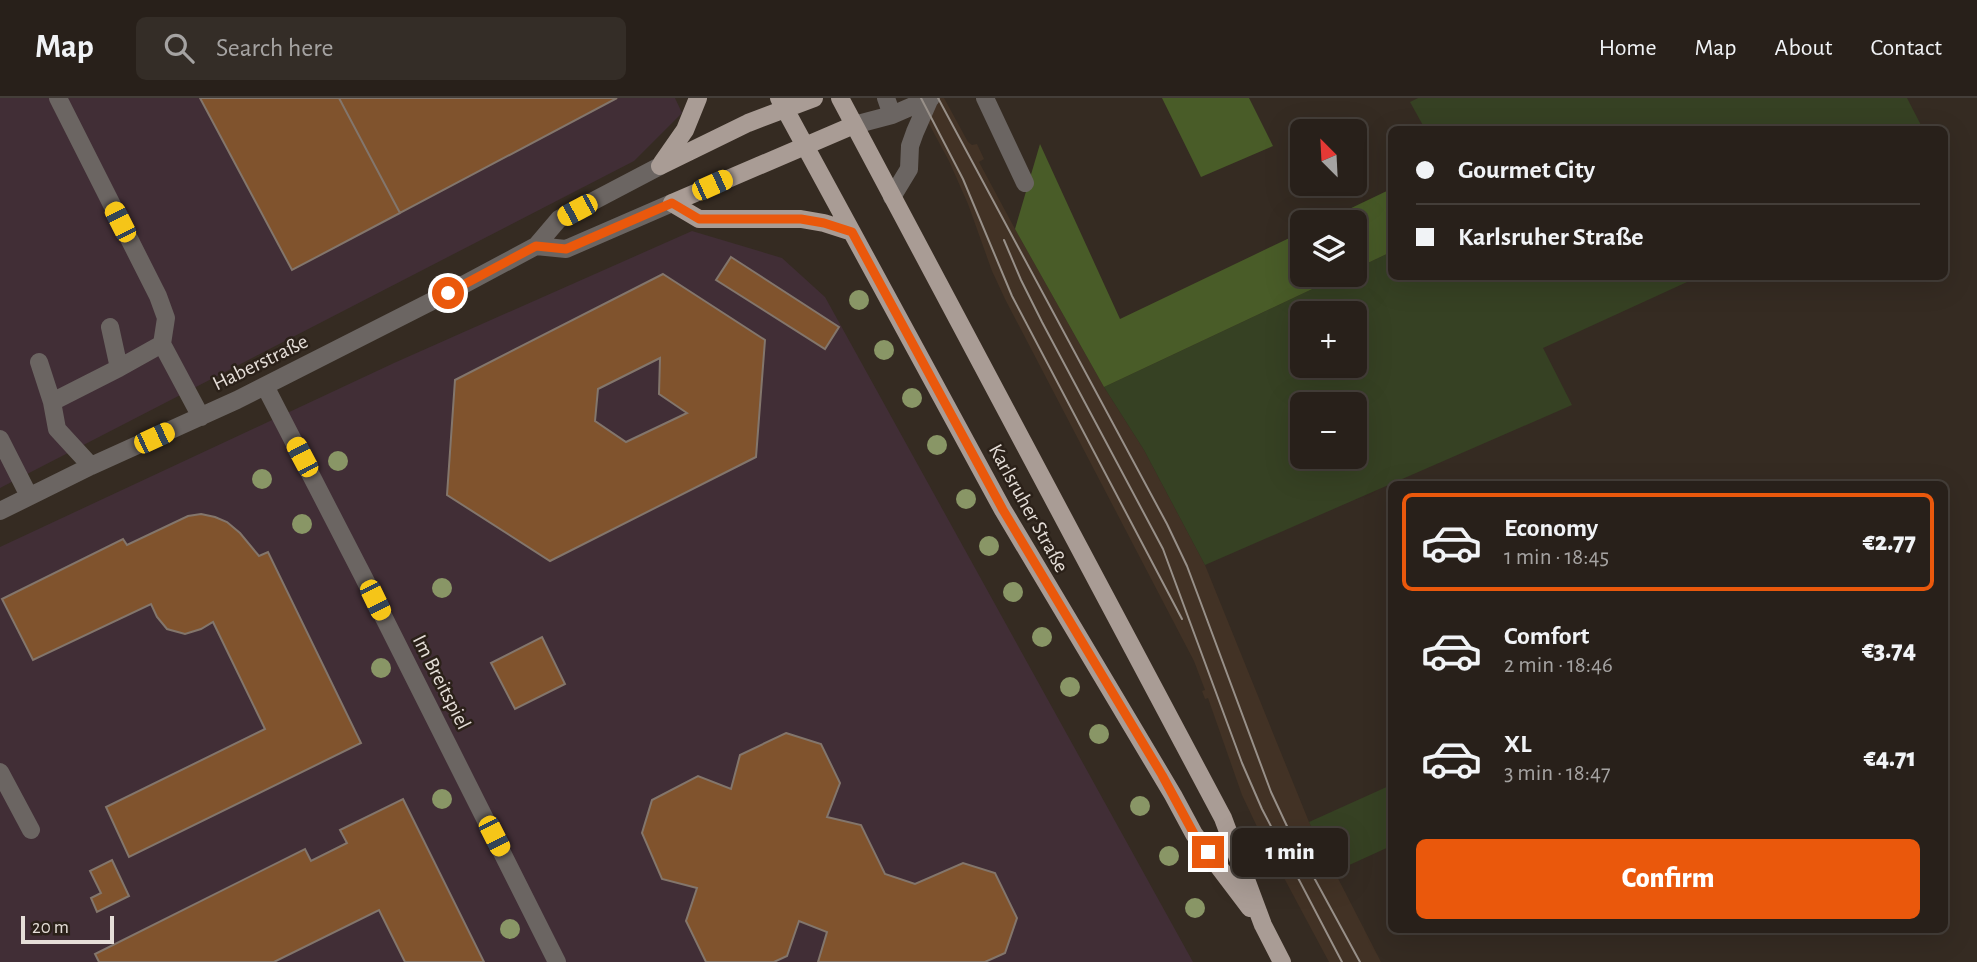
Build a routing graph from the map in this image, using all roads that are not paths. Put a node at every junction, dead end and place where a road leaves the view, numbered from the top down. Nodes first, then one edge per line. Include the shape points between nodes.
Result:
1 (58, 98) edge
2 (698, 98) edge
3 (814, 98) edge
4 (840, 98) edge
5 (886, 98) edge
6 (930, 98) edge
7 (985, 98) edge
8 (781, 103) edge
9 (892, 115) junction
10 (854, 125) junction
11 (805, 146) junction
12 (660, 166) junction
13 (1025, 183) dead end
14 (892, 197) junction
15 (672, 203) junction
16 (852, 232) junction
17 (536, 246) junction
18 (110, 327) dead end
19 (162, 344) junction
20 (39, 362) dead end
21 (119, 368) junction
22 (265, 386) junction
23 (52, 402) junction
24 (201, 416) junction
25 (0, 439) edge
26 (0, 464) edge
27 (91, 466) junction
28 (24, 499) junction
29 (0, 510) edge
30 (0, 772) edge
31 (31, 830) dead end
32 (1263, 925) junction
33 (557, 962) edge
34 (1282, 962) edge

1 - 19 street via 158,296 166,318
2 - 12 main road via 685,130
3 - 8 main road
4 - 10 main road, Karlsruher Straße
5 - 9 street
6 - 9 street
6 - 14 street via 915,132 909,169
7 - 13 street
8 - 11 main road, Karlsruher Straße
8 - 12 main road
9 - 10 street
10 - 11 main road
10 - 14 main road, Karlsruher Straße
11 - 15 main road
11 - 16 main road, Karlsruher Straße
12 - 17 street, Haberstraße via 559,219
14 - 32 main road, Karlsruher Straße via 1223,818
15 - 16 main road via 699,219 801,219
15 - 17 street, Haberstraße via 566,249
16 - 32 main road, Karlsruher Straße via 1041,577 1194,834
17 - 22 street, Haberstraße
18 - 21 street
19 - 21 street
19 - 24 street
20 - 23 street
21 - 23 street
22 - 24 street, Haberstraße
22 - 33 street, Im Breitspiel
23 - 27 street via 57,429
24 - 27 street, Haberstraße
25 - 28 street
26 - 28 street
27 - 28 street, Haberstraße
28 - 29 street, Haberstraße
30 - 31 street
32 - 34 main road, Karlsruher Straße

